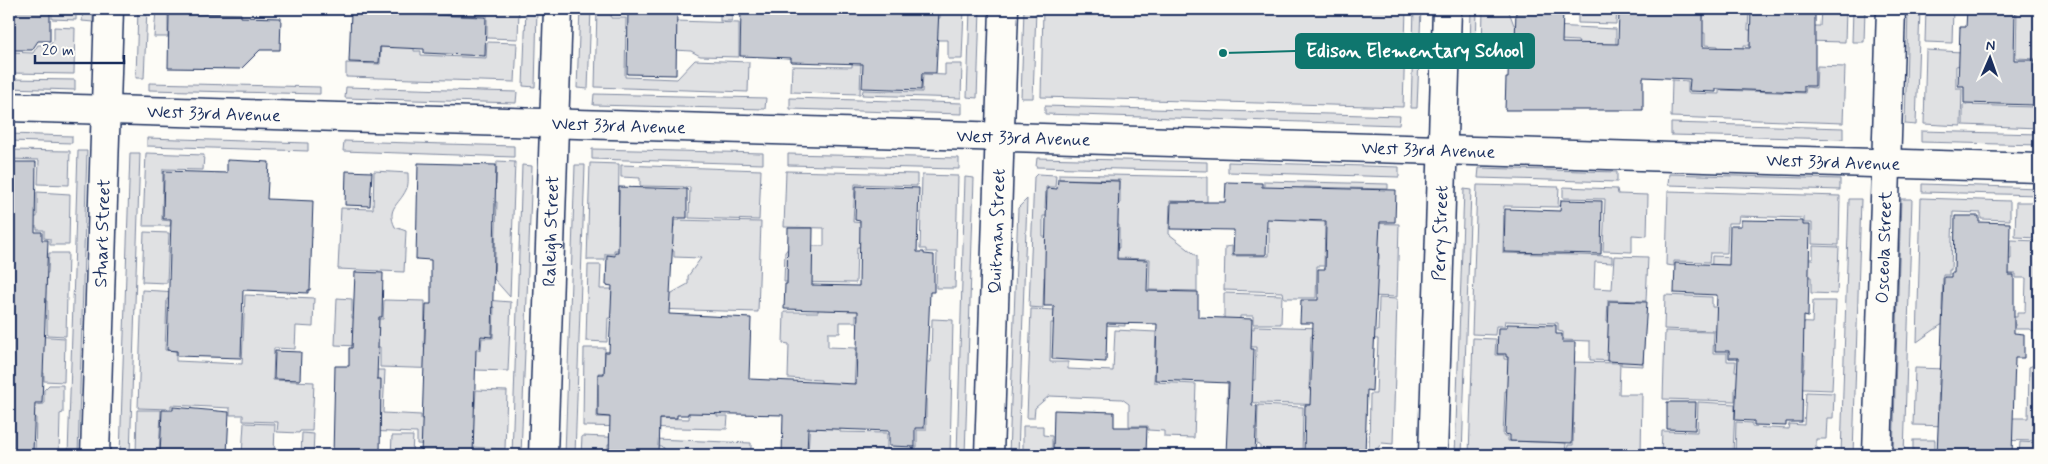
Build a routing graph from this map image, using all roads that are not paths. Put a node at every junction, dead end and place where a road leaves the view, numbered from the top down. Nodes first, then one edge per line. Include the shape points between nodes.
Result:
1 (109, 9) edge
2 (558, 9) edge
3 (1004, 9) edge
4 (1447, 9) edge
5 (1891, 9) edge
6 (9, 107) edge
7 (106, 110) junction
8 (554, 124) junction
9 (1000, 137) junction
10 (1442, 151) junction
11 (1886, 163) junction
12 (2039, 168) edge
13 (95, 455) edge
14 (543, 455) edge
15 (989, 455) edge
16 (1433, 455) edge
17 (1877, 455) edge

1 - 7 street, Stuart Street
2 - 8 street, Raleigh Street
3 - 9 street, Quitman Street
4 - 10 street, Perry Street
5 - 11 street, Osceola Street
6 - 7 street, West 33rd Avenue
7 - 8 street, West 33rd Avenue
7 - 13 street, Stuart Street
8 - 9 street, West 33rd Avenue
8 - 14 street, Raleigh Street
9 - 10 street, West 33rd Avenue
9 - 15 street, Quitman Street
10 - 11 street, West 33rd Avenue
10 - 16 street, Perry Street
11 - 12 street, West 33rd Avenue
11 - 17 street, Osceola Street

